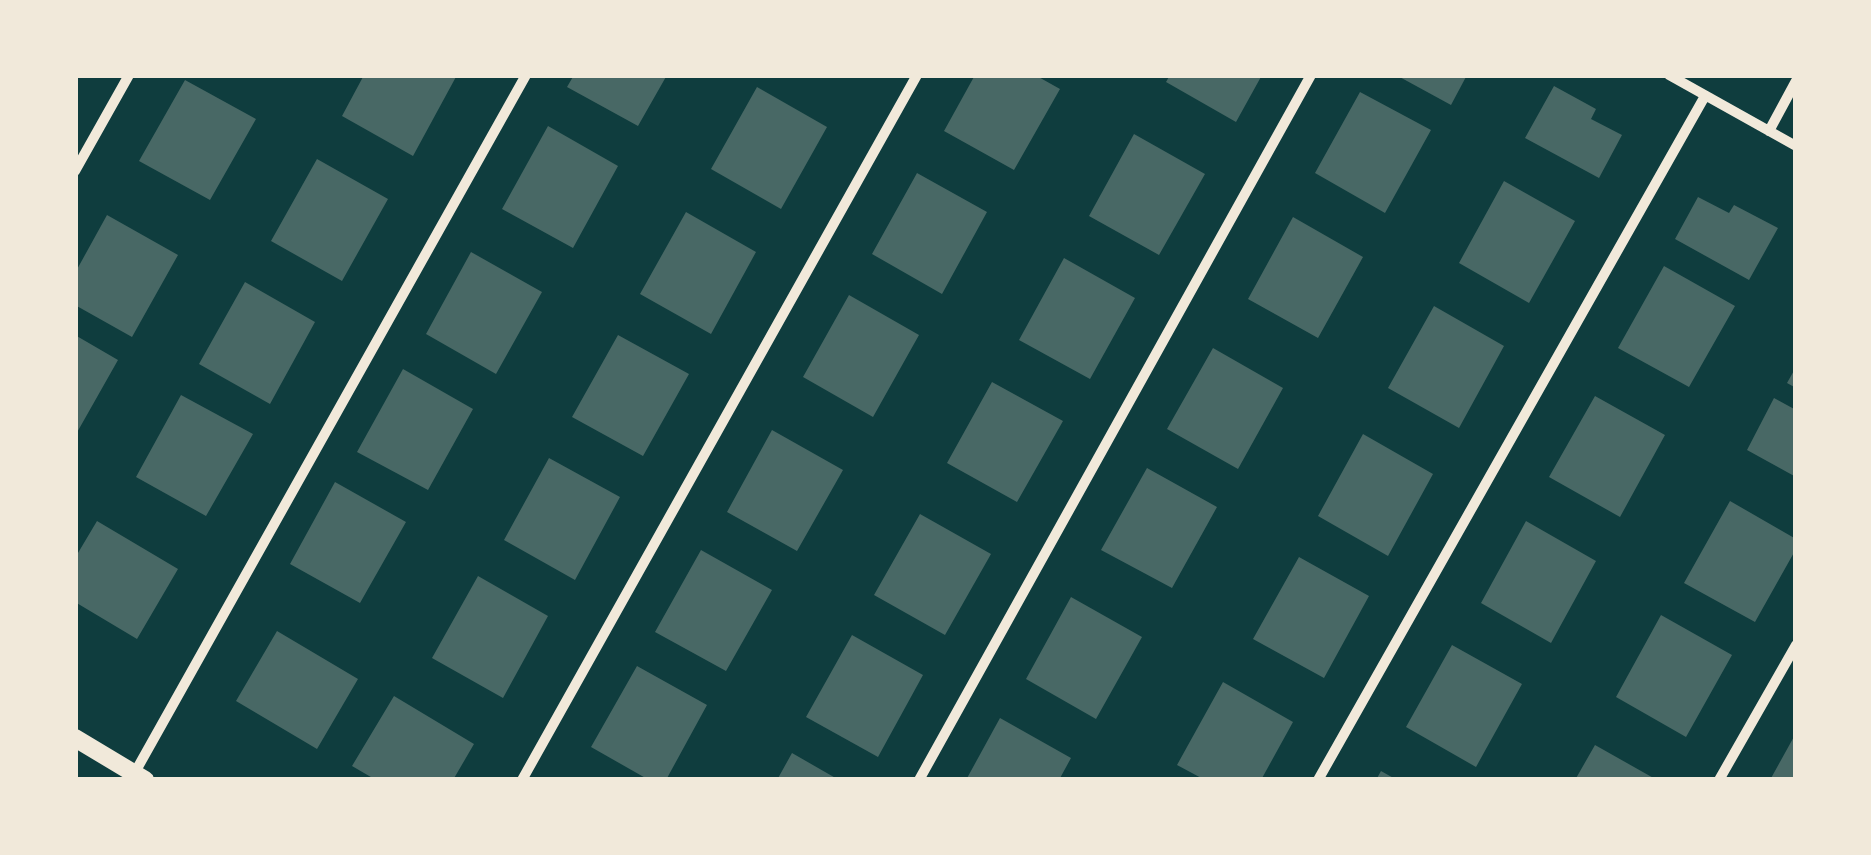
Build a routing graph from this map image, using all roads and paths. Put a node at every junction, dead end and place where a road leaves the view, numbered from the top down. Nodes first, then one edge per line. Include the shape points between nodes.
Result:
1 (129, 75) edge
2 (526, 75) edge
3 (917, 75) edge
4 (1311, 75) edge
5 (1669, 75) edge
6 (1796, 81) edge
7 (1705, 96) junction
8 (1769, 131) junction
9 (1796, 146) edge
10 (75, 171) edge
11 (1796, 645) edge
12 (75, 738) edge
13 (139, 777) edge
14 (522, 780) edge
15 (919, 780) edge
16 (1318, 780) edge
17 (1720, 780) edge

1 - 10 street
2 - 13 street
3 - 14 street
4 - 15 street
5 - 7 street
6 - 8 street
7 - 8 street
7 - 16 street
8 - 9 street
11 - 17 street
12 - 13 street

